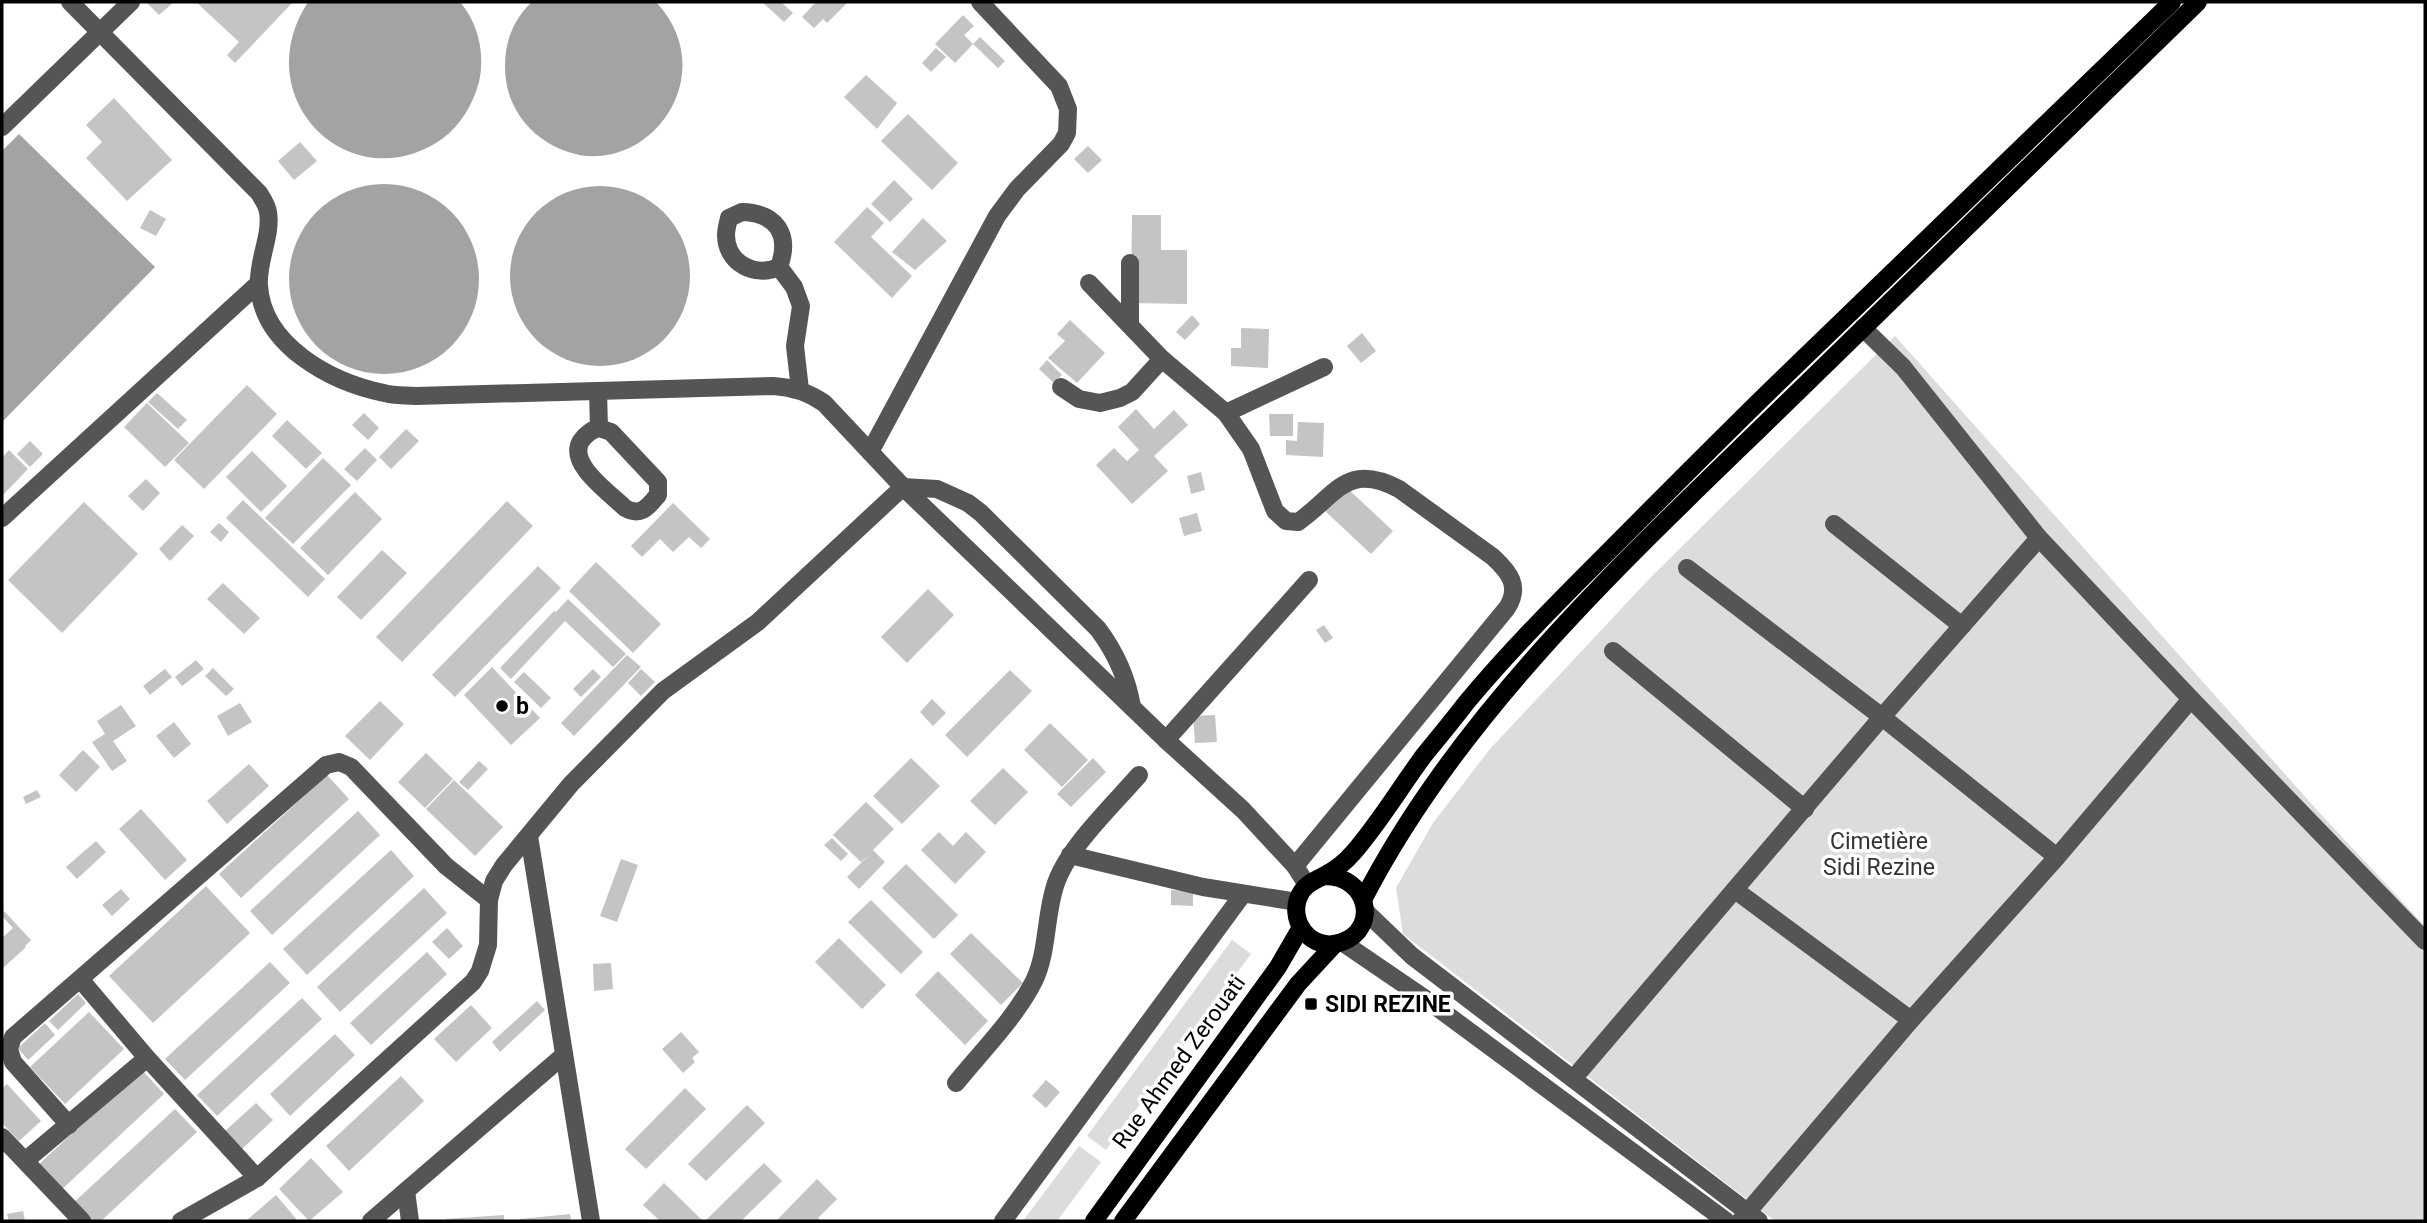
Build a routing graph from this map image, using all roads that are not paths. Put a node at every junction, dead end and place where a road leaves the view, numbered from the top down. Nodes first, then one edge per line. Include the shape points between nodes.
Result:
1 (70, 2) edge
2 (131, 2) edge
3 (980, 2) edge
4 (2172, 2) edge
5 (2198, 2) edge
6 (98, 32) junction
7 (2, 127) edge
8 (1130, 263) dead end
9 (779, 267) dead end
10 (1089, 283) dead end
11 (258, 284) junction
12 (1130, 325) junction
13 (1863, 328) junction
14 (1162, 359) junction
15 (1324, 367) dead end
16 (1061, 387) dead end
17 (800, 390) junction
18 (598, 391) junction
19 (1226, 413) junction
20 (599, 428) junction
21 (870, 452) junction
22 (903, 487) junction
23 (2, 518) edge
24 (1834, 524) dead end
25 (2039, 538) junction
26 (1687, 568) dead end
27 (1308, 580) dead end
28 (1962, 626) junction
29 (1613, 651) dead end
30 (2190, 699) junction
31 (1132, 707) junction
32 (1882, 717) junction
33 (1166, 740) junction
34 (1139, 775) dead end
35 (1805, 809) junction
36 (529, 836) junction
37 (1070, 855) junction
38 (2057, 857) junction
39 (1295, 866) junction
40 (1325, 876) junction
41 (1307, 885) junction
42 (1735, 890) junction
43 (1242, 894) junction
44 (489, 900) junction
45 (1297, 902) junction
46 (1364, 905) junction
47 (1300, 929) junction
48 (2425, 941) edge
49 (1339, 943) junction
50 (80, 979) junction
51 (1911, 1020) junction
52 (564, 1055) junction
53 (147, 1058) junction
54 (1573, 1079) junction
55 (956, 1083) dead end
56 (69, 1125) junction
57 (2, 1137) edge
58 (24, 1161) junction
59 (257, 1178) junction
60 (405, 1191) junction
61 (1749, 1218) edge
62 (82, 1221) edge
63 (181, 1221) edge
64 (371, 1221) edge
65 (410, 1221) edge
66 (590, 1221) edge
67 (1003, 1221) edge
68 (1094, 1221) edge
69 (1123, 1221) edge
70 (1726, 1221) edge

1 - 6 street
2 - 6 street
3 - 21 street via 1059,86 1068,109 1067,133 997,216
4 - 40 main road via 1724,435 1520,641 1426,753 1361,844
5 - 13 main road
6 - 7 street
6 - 11 street via 258,193 268,212
8 - 12 street
9 - 17 street via 801,306 795,346
10 - 12 street
11 - 18 street via 271,325 291,348 351,384 416,396
11 - 23 street
12 - 14 street
13 - 25 street via 1903,367
13 - 46 main road via 1642,544 1530,665 1447,765 1402,831
14 - 16 street via 1132,392 1120,398 1100,403 1079,400
14 - 19 street
15 - 19 street
17 - 18 street via 774,386
17 - 21 street via 824,403
18 - 20 street
19 - 39 street via 1251,449 1275,511 1286,521 1298,522 1347,482 1387,482 1493,557 1514,584 1507,608
20 - 20 street via 582,440 580,463 625,508 643,511 658,495 659,482 611,432
21 - 22 street
22 - 31 street
22 - 31 street via 953,494 981,513 1103,636 1124,674
22 - 36 street via 758,622 663,691 571,784
24 - 28 street
25 - 28 street
25 - 30 street
26 - 32 street
27 - 33 street
28 - 32 street
29 - 35 street
30 - 38 street
30 - 48 street
31 - 33 street
32 - 35 street
32 - 38 street
33 - 39 street
34 - 37 street
35 - 42 street
36 - 44 street via 503,865
36 - 52 street
37 - 43 street
37 - 55 street via 1047,914 1035,979
38 - 51 street
39 - 41 street
40 - 41 main road
40 - 46 main road via 1344,878 1359,891
41 - 45 main road
42 - 51 street
42 - 54 street
43 - 45 street
43 - 67 street
44 - 50 street via 446,866 351,767 332,762
44 - 59 street via 488,945 473,982
45 - 47 main road
46 - 49 main road via 1358,930
46 - 54 street via 1412,956
47 - 49 main road via 1316,941
47 - 68 main road, Rue Ahmed Zerouati via 1278,967
49 - 69 main road via 1298,984
49 - 70 street via 1427,1000
50 - 53 street
50 - 56 street via 18,1032 9,1049 13,1062
51 - 61 street
52 - 60 street
52 - 66 street
53 - 56 street
53 - 59 street
54 - 61 street
56 - 58 street
57 - 58 street
58 - 62 street
59 - 63 street
60 - 64 street
60 - 65 street

